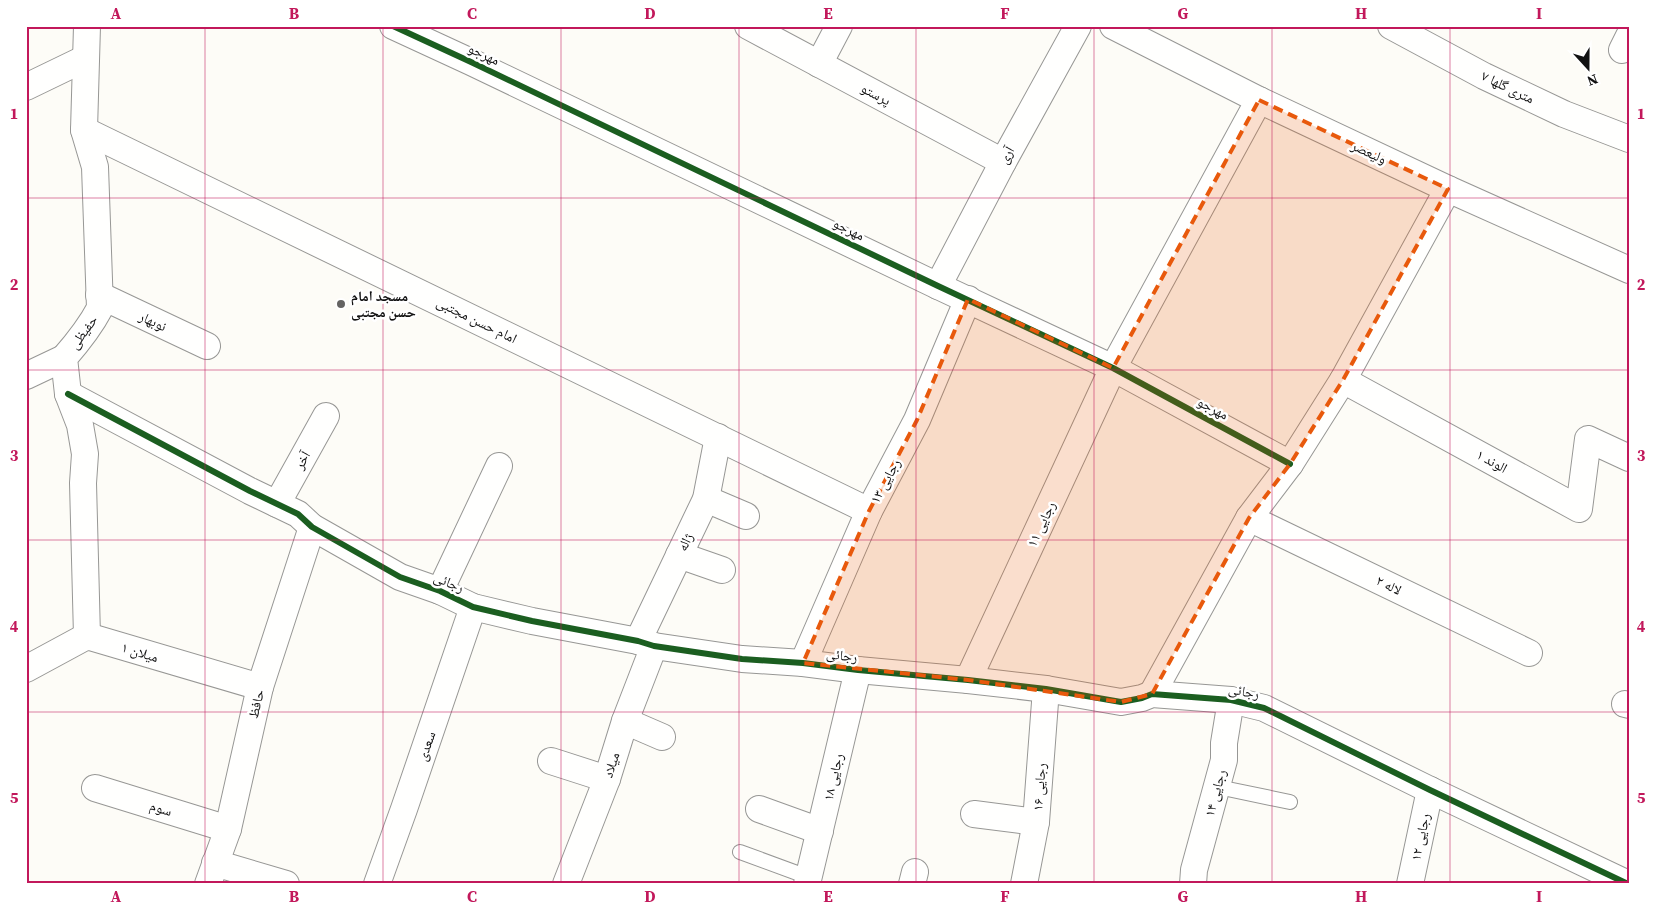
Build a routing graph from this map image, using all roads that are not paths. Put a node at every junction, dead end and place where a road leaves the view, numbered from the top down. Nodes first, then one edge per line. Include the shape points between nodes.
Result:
1 (87, 26) edge
2 (393, 26) edge
3 (748, 26) edge
4 (839, 26) edge
5 (1078, 26) edge
6 (1113, 26) edge
7 (1391, 26) edge
8 (86, 58) junction
9 (819, 64) junction
10 (26, 87) edge
11 (1259, 100) junction
12 (84, 130) junction
13 (1629, 139) edge
14 (1003, 162) junction
15 (1448, 189) junction
16 (1629, 270) edge
17 (938, 286) junction
18 (99, 295) junction
19 (968, 299) junction
20 (207, 346) dead end
21 (64, 358) junction
22 (1113, 368) junction
23 (26, 376) edge
24 (1343, 380) junction
25 (68, 394) junction
26 (326, 416) dead end
27 (718, 437) junction
28 (1629, 458) edge
29 (1290, 464) junction
30 (499, 466) dead end
31 (706, 500) junction
32 (277, 504) junction
33 (869, 511) junction
34 (746, 516) dead end
35 (1249, 518) junction
36 (312, 527) junction
37 (679, 555) junction
38 (722, 570) dead end
39 (440, 591) junction
40 (473, 607) junction
41 (87, 636) junction
42 (646, 643) junction
43 (1529, 653) dead end
44 (802, 663) junction
45 (26, 669) edge
46 (858, 670) junction
47 (968, 680) junction
48 (260, 687) junction
49 (1046, 689) junction
50 (1152, 694) junction
51 (1231, 700) junction
52 (625, 721) junction
53 (662, 737) dead end
54 (551, 762) dead end
55 (607, 779) junction
56 (1218, 787) junction
57 (95, 788) dead end
58 (1430, 790) junction
59 (1290, 802) dead end
60 (759, 809) dead end
61 (974, 814) dead end
62 (1036, 822) junction
63 (228, 829) junction
64 (820, 831) junction
65 (740, 852) dead end
66 (212, 873) edge
67 (1594, 876) edge
68 (808, 880) edge
69 (286, 884) edge
70 (377, 884) edge
71 (566, 884) edge
72 (1024, 884) edge
73 (1193, 884) edge
74 (1410, 884) edge
75 (1628, 884) edge

1 - 8 street, حفیظی
2 - 17 street, مهرجو
3 - 9 street, پرستو
4 - 9 street
5 - 14 street, آری
6 - 11 street, ولیعصر
7 - 13 street, ۷ متری گلها via 1564,114
8 - 10 street
8 - 12 street, حفیظی
9 - 14 street, پرستو
11 - 15 street, ولیعصر
11 - 22 street, رجایی ۱۱
12 - 18 street, حفیظی via 95,167
12 - 27 street, امام حسن مجتبی
14 - 17 street, آری
15 - 16 street, ولیعصر
15 - 24 street
17 - 19 street, مهرجو
18 - 20 street, نوبهار
18 - 21 street, حفیظی via 100,308 92,324
19 - 22 street, مهرجو
19 - 33 street, رجایی ۱۳ via 918,420
21 - 23 street
21 - 25 street, حفیظی
22 - 29 street, مهرجو
22 - 47 street, رجایی ۱۱
24 - 28 street, الوند ۱ via 1579,509 1588,439
24 - 29 street
25 - 32 street, رجائی
25 - 41 street, حفیظی via 80,425 85,454
26 - 32 street, آخر
27 - 31 street, ژاله
27 - 33 street, امام حسن مجتبی
29 - 35 street
30 - 39 street
31 - 34 street
31 - 37 street, ژاله
32 - 36 street, رجائی via 298,514
33 - 44 street, رجایی ۱۳
35 - 43 street, لاله ۲
35 - 50 street
36 - 39 street, رجائی via 400,577
36 - 48 street, حافظ
37 - 38 street
37 - 42 street, ژاله
39 - 40 street, رجائی
40 - 42 street, رجائی
40 - 70 street, سعدی
41 - 45 street
41 - 48 street, میلان ۱
42 - 44 street, رجائی via 742,660
42 - 52 street, میلاد
44 - 46 street, رجائی
46 - 47 street, رجائی
46 - 64 street, رجایی ۱۸
47 - 49 street, رجائی
48 - 63 street, حافظ
49 - 50 street, رجائی via 1121,702
49 - 62 street, رجایی ۱۶
50 - 51 street, رجائی
51 - 56 street, رجایی ۱۴
51 - 58 street, رجائی via 1264,708
52 - 53 street
52 - 55 street, میلاد
54 - 55 street
55 - 71 street, میلاد
56 - 59 lane
56 - 73 street, رجایی ۱۴ via 1194,870
57 - 63 street, سوم
58 - 67 street, رجائی
58 - 74 street, رجایی ۱۲
60 - 64 street
61 - 62 street
62 - 72 street, رجایی ۱۶
63 - 66 street, حافظ
64 - 68 street, رجایی ۱۸
65 - 68 lane
66 - 69 street
67 - 75 street, رجائی

